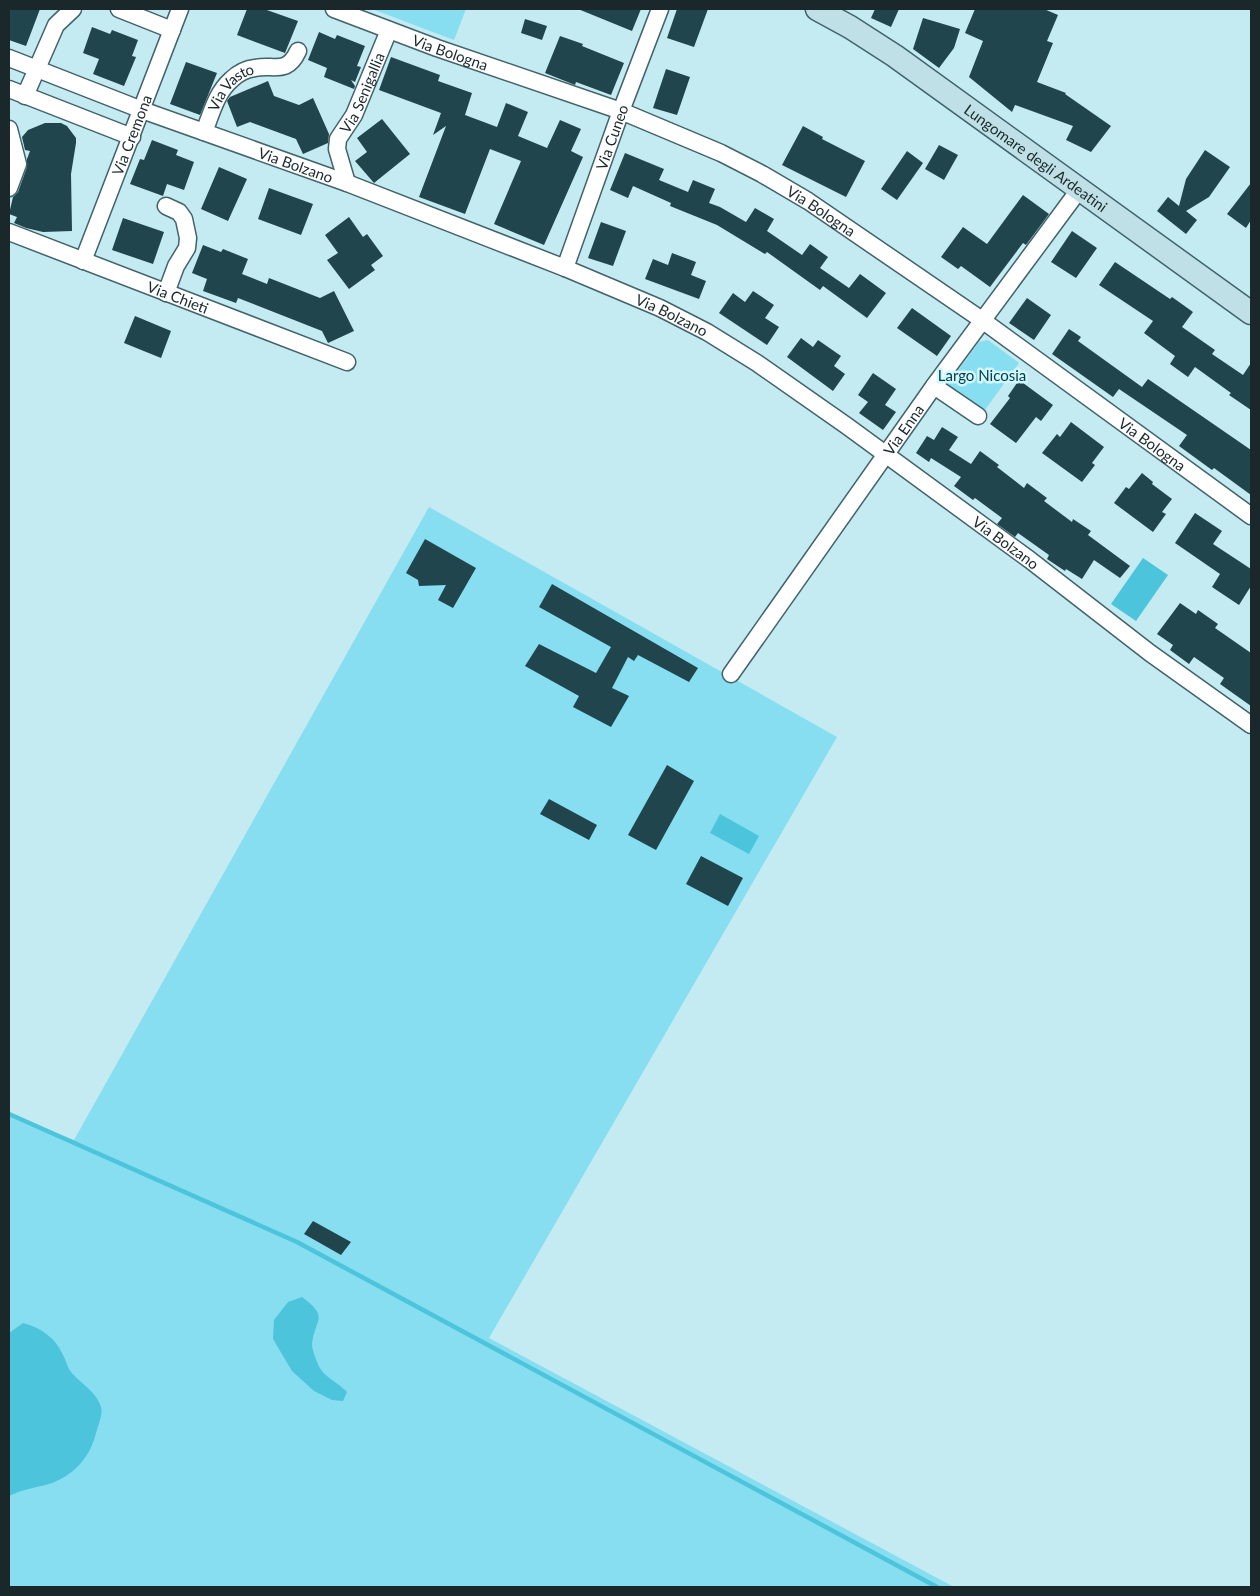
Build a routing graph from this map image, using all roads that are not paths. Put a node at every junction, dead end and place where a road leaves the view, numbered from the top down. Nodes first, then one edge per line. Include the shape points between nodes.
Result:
1 (73, 9) edge
2 (119, 9) edge
3 (180, 9) edge
4 (334, 9) edge
5 (660, 9) edge
6 (817, 9) edge
7 (172, 30) junction
8 (389, 30) junction
9 (298, 51) dead end
10 (9, 58) edge
11 (36, 69) junction
12 (9, 89) edge
13 (25, 96) junction
14 (142, 110) junction
15 (621, 111) junction
16 (9, 129) edge
17 (204, 132) junction
18 (132, 137) junction
19 (347, 183) junction
20 (9, 188) edge
21 (1079, 190) junction
22 (166, 206) dead end
23 (9, 232) edge
24 (83, 261) junction
25 (565, 268) junction
26 (166, 293) junction
27 (1251, 313) edge
28 (982, 320) junction
29 (347, 362) dead end
30 (934, 386) junction
31 (978, 416) dead end
32 (885, 454) junction
33 (1251, 516) edge
34 (731, 674) dead end
35 (1251, 724) edge

1 - 11 street via 56,25
2 - 7 street
3 - 7 street, Via Cremona
4 - 8 street, Via Bologna
5 - 15 street, Via Cuneo
6 - 21 main road, Lungomare degli Ardeatini via 882,47
7 - 14 street, Via Cremona
8 - 15 street, Via Bologna
8 - 19 street, Via Senigallia via 354,115 338,139 337,149
9 - 17 street, Via Vasto via 293,60 282,67 254,68 241,72 230,81 219,96
10 - 11 street, Via Bolzano
11 - 13 street
11 - 14 street, Via Bolzano
12 - 13 street
13 - 18 street
14 - 17 street, Via Bolzano
14 - 18 street, Via Cremona
15 - 25 street, Via Cuneo
15 - 28 street, Via Bologna via 721,153 781,184
16 - 20 street via 18,164
17 - 19 street, Via Bolzano
18 - 24 street, Via Cremona
19 - 25 street, Via Bolzano
21 - 27 main road, Lungomare degli Ardeatini
21 - 28 street, Via Enna
22 - 26 street via 179,212 184,219 188,238 188,248 176,266
23 - 24 street, Via Chieti
24 - 26 street, Via Chieti
25 - 32 street, Via Bolzano via 660,308 707,332 758,363
26 - 29 street, Via Chieti
28 - 30 street, Via Enna
28 - 33 street, Via Bologna
30 - 31 street
30 - 32 street, Via Enna
32 - 34 street, Via Enna
32 - 35 street, Via Bolzano via 1150,653

